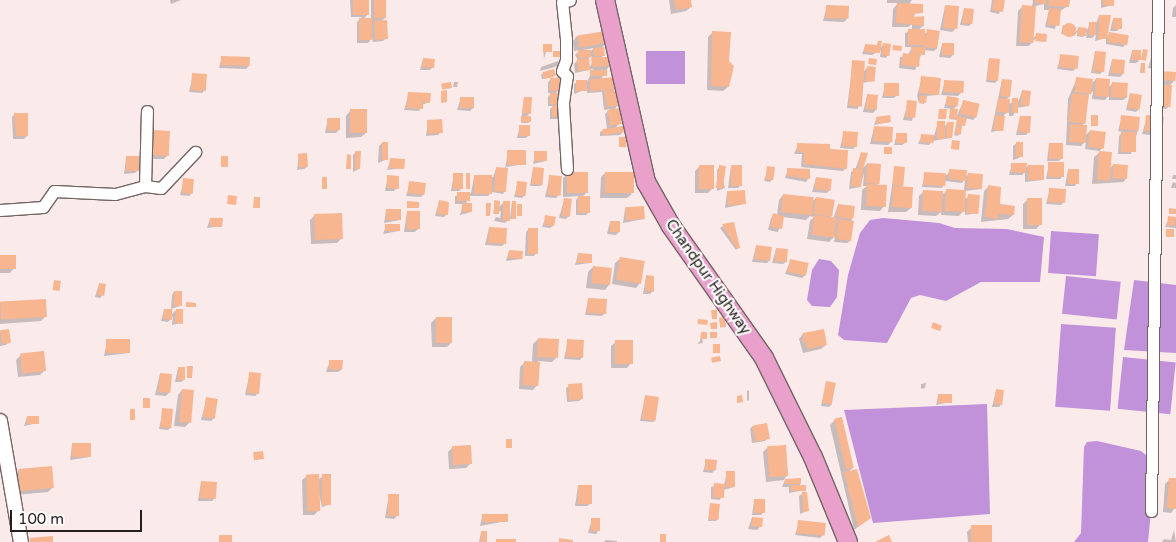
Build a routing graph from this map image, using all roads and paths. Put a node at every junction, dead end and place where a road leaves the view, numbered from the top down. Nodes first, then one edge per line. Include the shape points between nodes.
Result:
1 (570, 0) edge
2 (605, 0) edge
3 (1158, 0) edge
4 (147, 111) dead end
5 (195, 152) dead end
6 (567, 169) dead end
7 (144, 186) junction
8 (0, 210) edge
9 (0, 421) edge
10 (1151, 511) dead end
11 (21, 542) edge
12 (848, 542) edge

1 - 6 street via 562,2 566,39 566,60 562,72 567,76 563,103
2 - 12 main road, Chandpur Highway via 646,182 670,226 764,358 813,457
3 - 10 street
4 - 7 street
5 - 7 street via 161,188
7 - 8 street via 115,194 54,191 43,207
9 - 11 street

